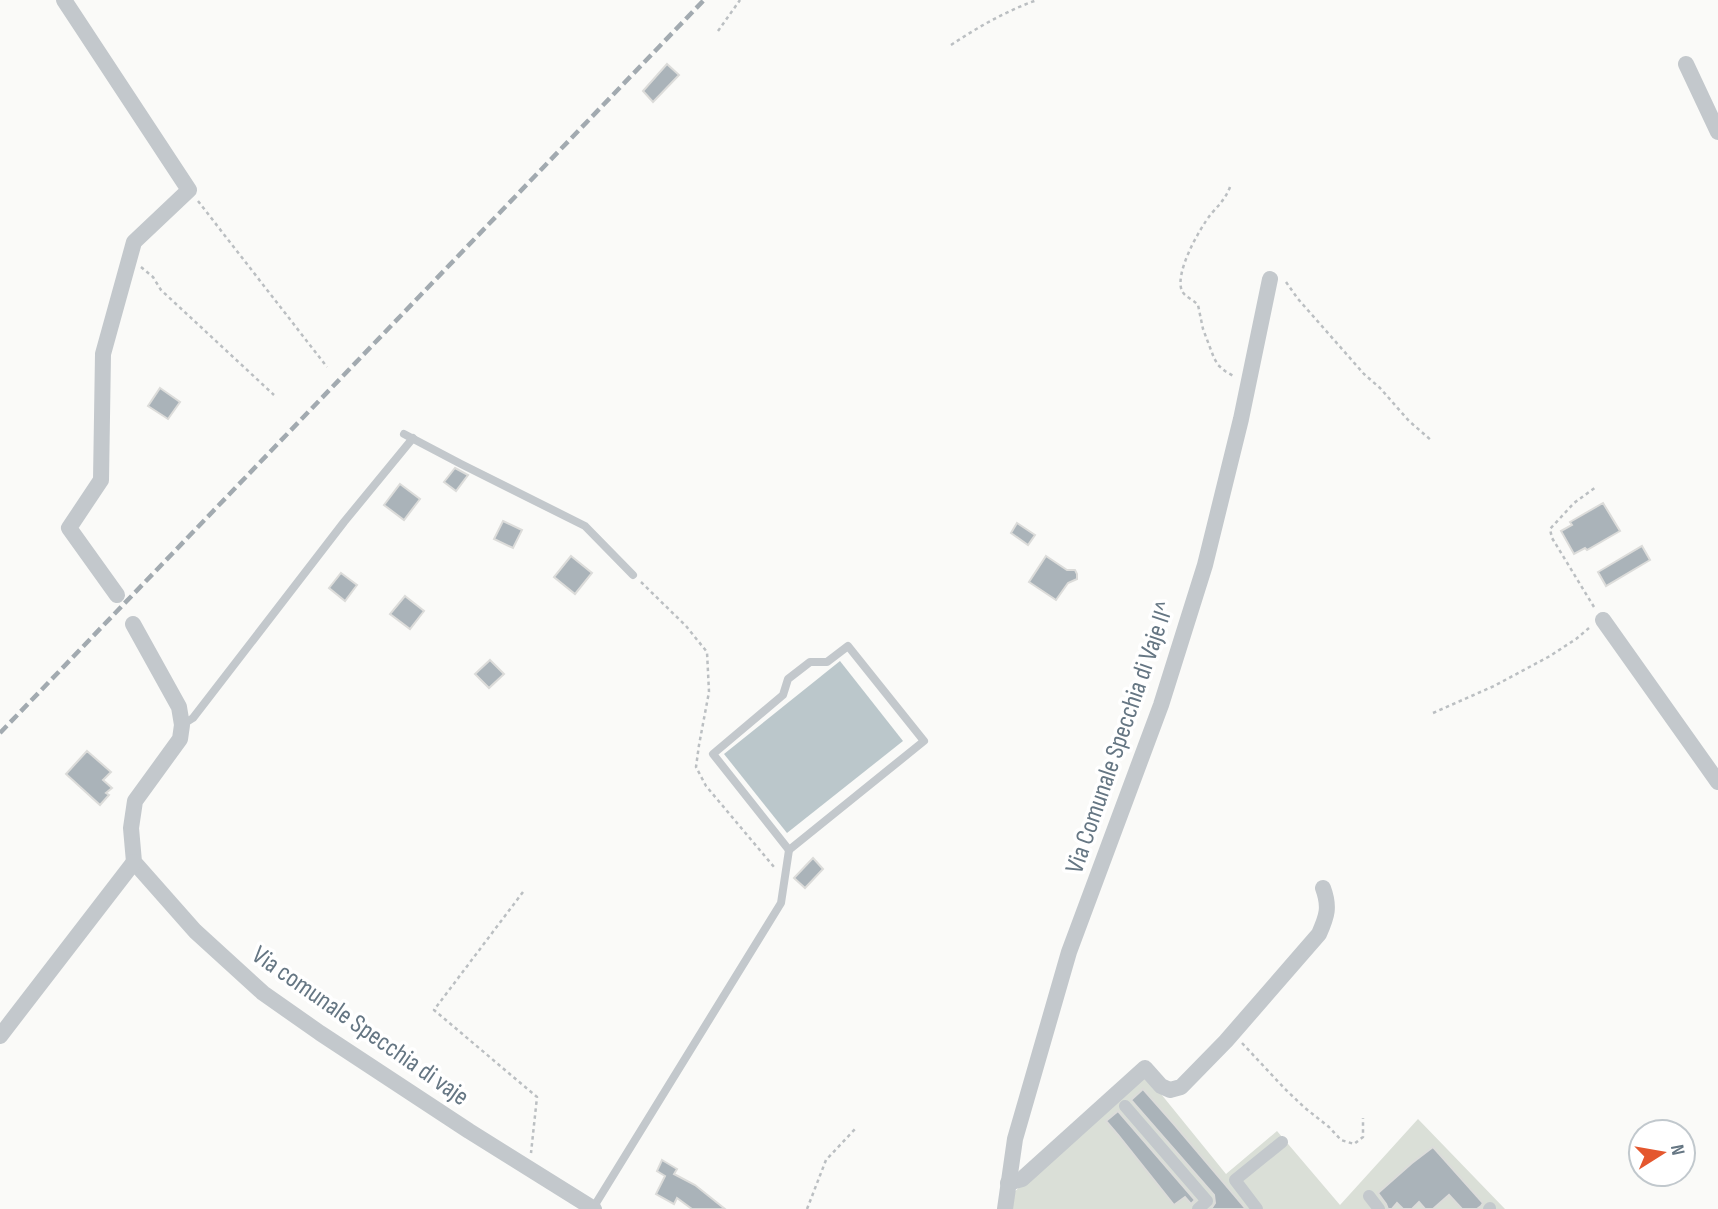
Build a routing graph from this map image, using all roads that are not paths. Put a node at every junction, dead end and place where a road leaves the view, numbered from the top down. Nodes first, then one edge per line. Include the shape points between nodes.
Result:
1 (64, 0) edge
2 (1686, 64) dead end
3 (1718, 132) edge
4 (1270, 279) road end
5 (404, 433) dead end
6 (414, 439) junction
7 (633, 575) road end
8 (117, 595) dead end
9 (1603, 620) road end
10 (133, 624) dead end
11 (182, 725) junction
12 (1718, 782) edge
13 (789, 849) junction
14 (134, 862) junction
15 (1323, 888) dead end
16 (0, 1036) edge
17 (1125, 1106) dead end
18 (1282, 1142) dead end
19 (1008, 1183) junction
20 (1368, 1196) dead end
21 (1206, 1207) edge
22 (593, 1209) edge
23 (1005, 1209) edge
24 (1257, 1209) edge
25 (1379, 1209) edge

1 - 8 street via 189,190 134,242 103,354 101,480 69,528
2 - 3 street
4 - 19 street, Via Comunale Specchia di Vaje II^ via 1205,565 1161,705 1069,953 1014,1139
5 - 6 lane
6 - 7 lane via 585,526
6 - 11 lane via 193,718
9 - 12 street
10 - 11 street via 179,707
11 - 14 street via 180,739 135,801 131,828
13 - 13 lane via 924,741 848,646 827,662 810,662 788,679 783,695 713,754
13 - 22 lane via 781,903
14 - 16 street
14 - 22 street, Via comunale Specchia di vaje via 195,931 263,993
15 - 19 street via 1327,915 1320,933 1181,1087 1170,1090 1161,1086 1145,1068 1022,1179
17 - 21 street
18 - 24 street via 1235,1180
19 - 23 street, Via Comunale Specchia di Vaje II^
20 - 25 street

